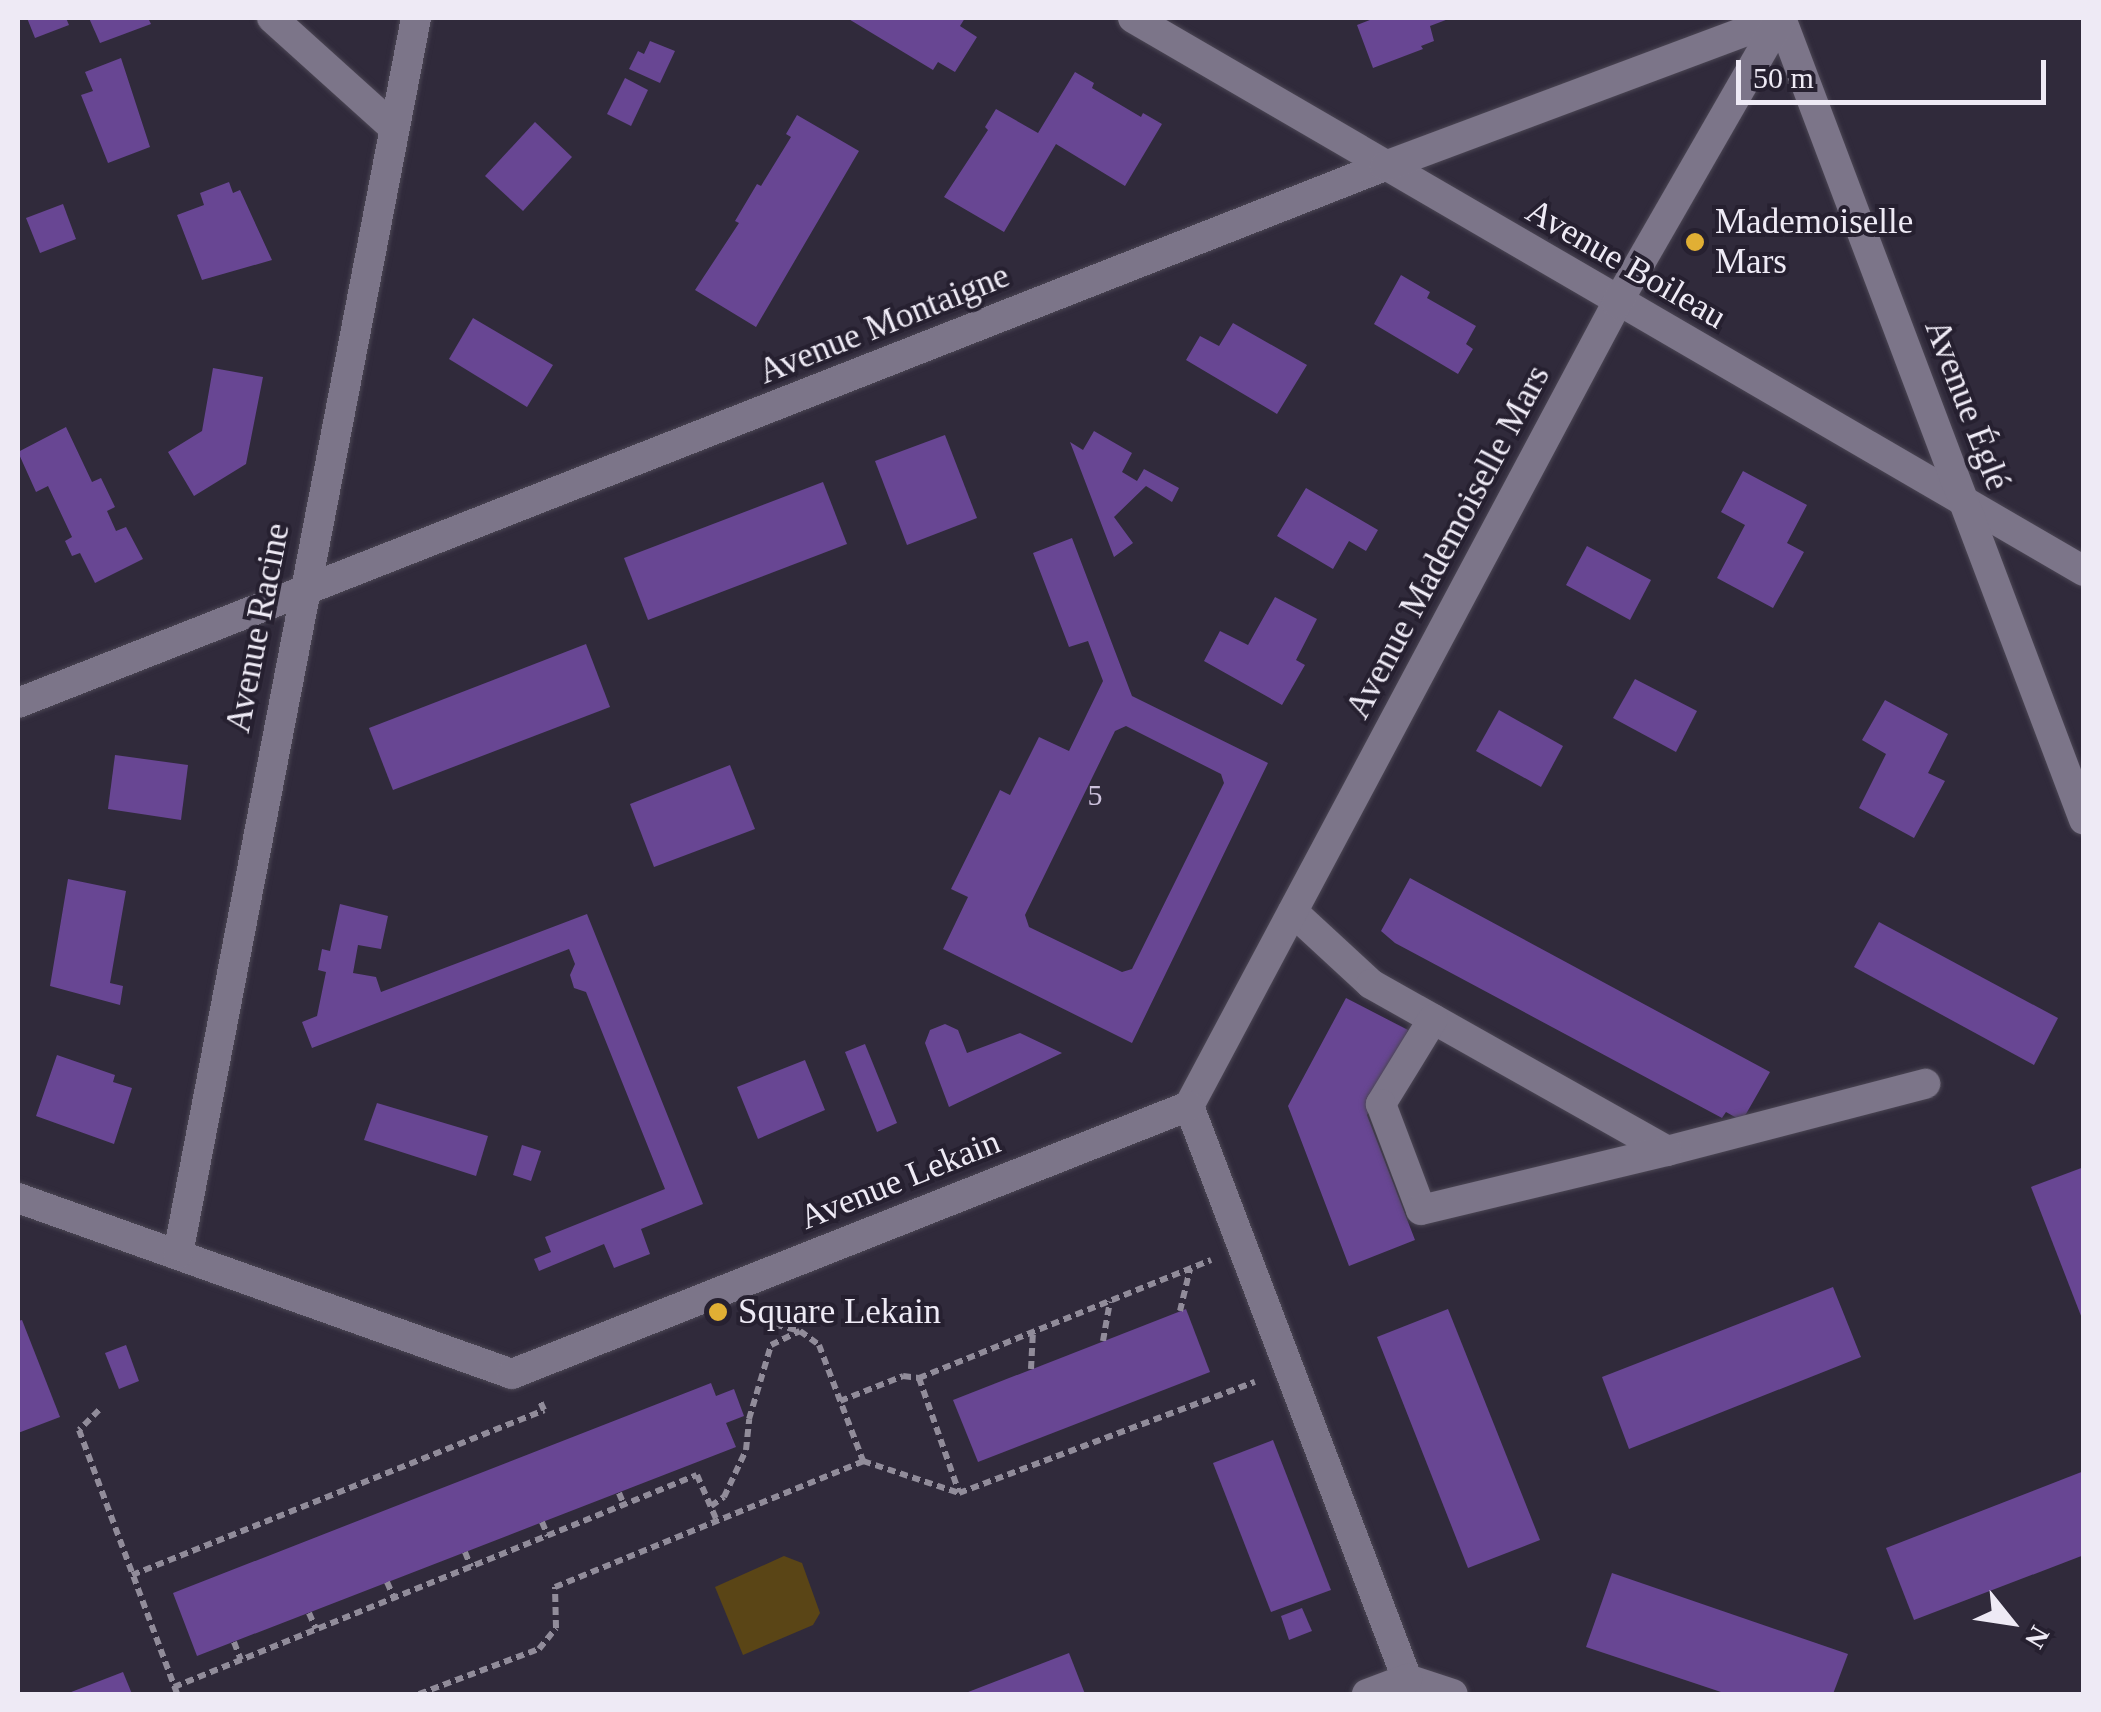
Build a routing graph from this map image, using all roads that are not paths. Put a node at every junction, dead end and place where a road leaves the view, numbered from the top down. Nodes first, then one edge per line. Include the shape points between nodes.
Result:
1 (272, 18) edge
2 (416, 18) edge
3 (1133, 18) edge
4 (1781, 18) edge
5 (394, 128) junction
6 (1385, 166) junction
7 (1618, 303) junction
8 (1964, 502) junction
9 (2084, 571) edge
10 (302, 595) junction
11 (18, 703) edge
12 (2084, 820) edge
13 (1293, 912) junction
14 (1434, 1019) junction
15 (1925, 1084) dead end
16 (1190, 1106) junction
17 (1668, 1151) junction
18 (18, 1198) edge
19 (178, 1254) junction
20 (1407, 1679) junction
21 (1367, 1694) edge
22 (1454, 1694) edge

1 - 5 street
2 - 5 street, Avenue Racine
3 - 6 street, Avenue Boileau
4 - 6 street, Avenue Montaigne
4 - 7 street, Avenue Mademoiselle Mars
4 - 8 street, Avenue Églé
5 - 10 street, Avenue Racine
6 - 7 street, Avenue Boileau
6 - 10 street, Avenue Montaigne
7 - 8 street, Avenue Boileau
7 - 13 street, Avenue Mademoiselle Mars
8 - 9 street, Avenue Boileau
8 - 12 street, Avenue Églé
10 - 11 street, Avenue Montaigne
10 - 19 street, Avenue Racine
13 - 14 street via 1371,984
13 - 16 street, Avenue Mademoiselle Mars
14 - 17 street
14 - 17 street via 1381,1104 1422,1210
15 - 17 street
16 - 19 street, Avenue Lekain via 512,1374
16 - 20 street
18 - 19 street, Avenue Lekain
20 - 21 street
20 - 22 street

